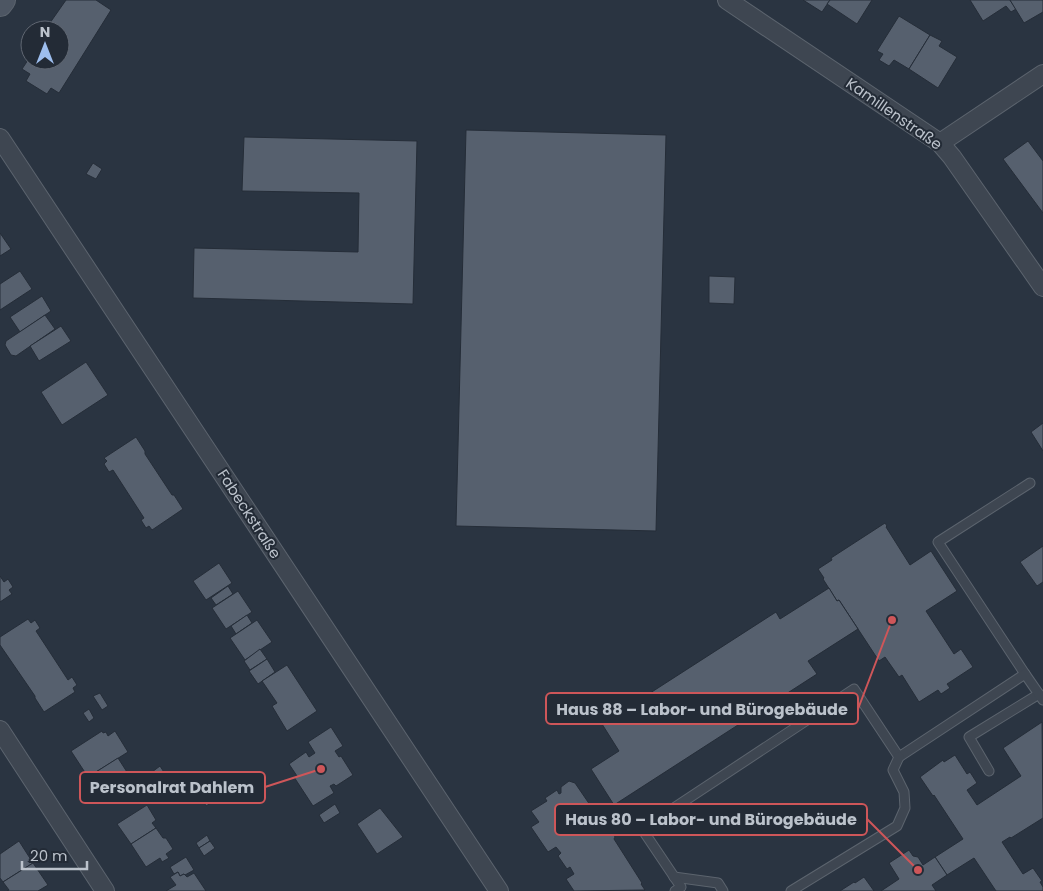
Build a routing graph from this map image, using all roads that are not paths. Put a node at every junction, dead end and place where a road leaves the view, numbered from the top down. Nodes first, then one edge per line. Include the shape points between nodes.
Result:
1 (3, 0) edge
2 (727, 0) edge
3 (0, 4) edge
4 (1043, 74) edge
5 (0, 138) edge
6 (940, 143) junction
7 (1043, 287) edge
8 (1030, 483) dead end
9 (1025, 674) junction
10 (1041, 697) edge
11 (0, 730) edge
12 (900, 757) junction
13 (989, 771) dead end
14 (674, 877) junction
15 (105, 891) edge
16 (499, 891) edge
17 (675, 891) edge
18 (723, 891) edge
19 (791, 891) edge

1 - 3 main road
2 - 6 street, Kamillenstraße
4 - 6 street
5 - 16 street, Fabeckstraße
6 - 7 street, Kamillenstraße
8 - 9 lane via 938,542
9 - 10 lane
9 - 12 lane
10 - 13 lane via 969,737
11 - 15 street
12 - 14 lane via 854,688 642,829
12 - 19 lane via 893,770 904,792 905,808 897,826
14 - 17 lane via 680,887
14 - 18 lane via 718,883

